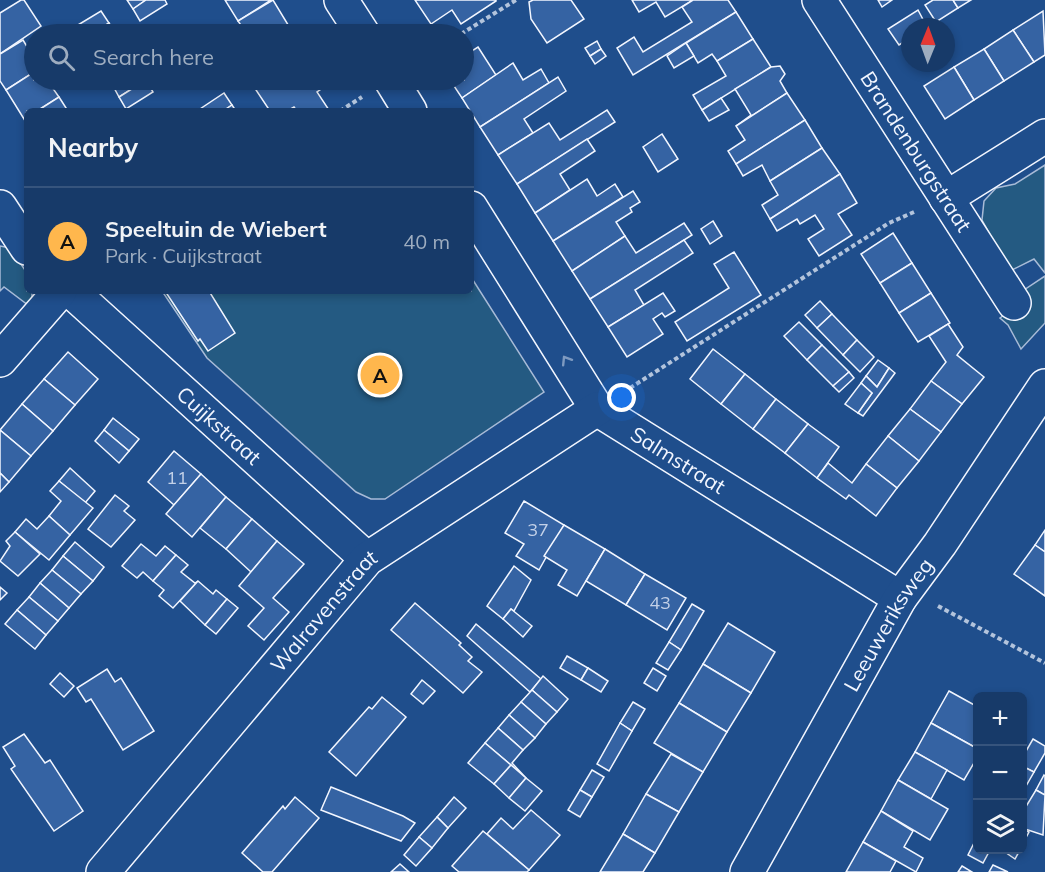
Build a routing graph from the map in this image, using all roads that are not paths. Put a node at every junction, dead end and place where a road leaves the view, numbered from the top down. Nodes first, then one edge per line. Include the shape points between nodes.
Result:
1 (341, 0) edge
2 (819, 0) edge
3 (357, 24) edge
4 (397, 90) edge
5 (408, 108) edge
6 (1045, 136) edge
7 (946, 198) junction
8 (0, 207) edge
9 (474, 213) edge
10 (24, 243) edge
11 (57, 294) edge
12 (74, 294) edge
13 (1014, 303) dead end
14 (0, 360) edge
15 (1045, 386) edge
16 (597, 409) junction
17 (368, 559) junction
18 (900, 598) junction
19 (103, 872) edge
20 (747, 872) edge

1 - 3 street
2 - 7 street, Brandenburgstraat
4 - 5 street
6 - 7 street
7 - 13 street, Brandenburgstraat
8 - 10 street
16 -> 9 street, Salmstraat
11 - 14 street
12 - 17 street, Cuijkstraat
15 - 18 street, Leeuweriksweg
16 - 17 street, Walravenstraat
16 - 18 street, Salmstraat
17 - 19 street, Walravenstraat
18 - 20 street, Leeuweriksweg

